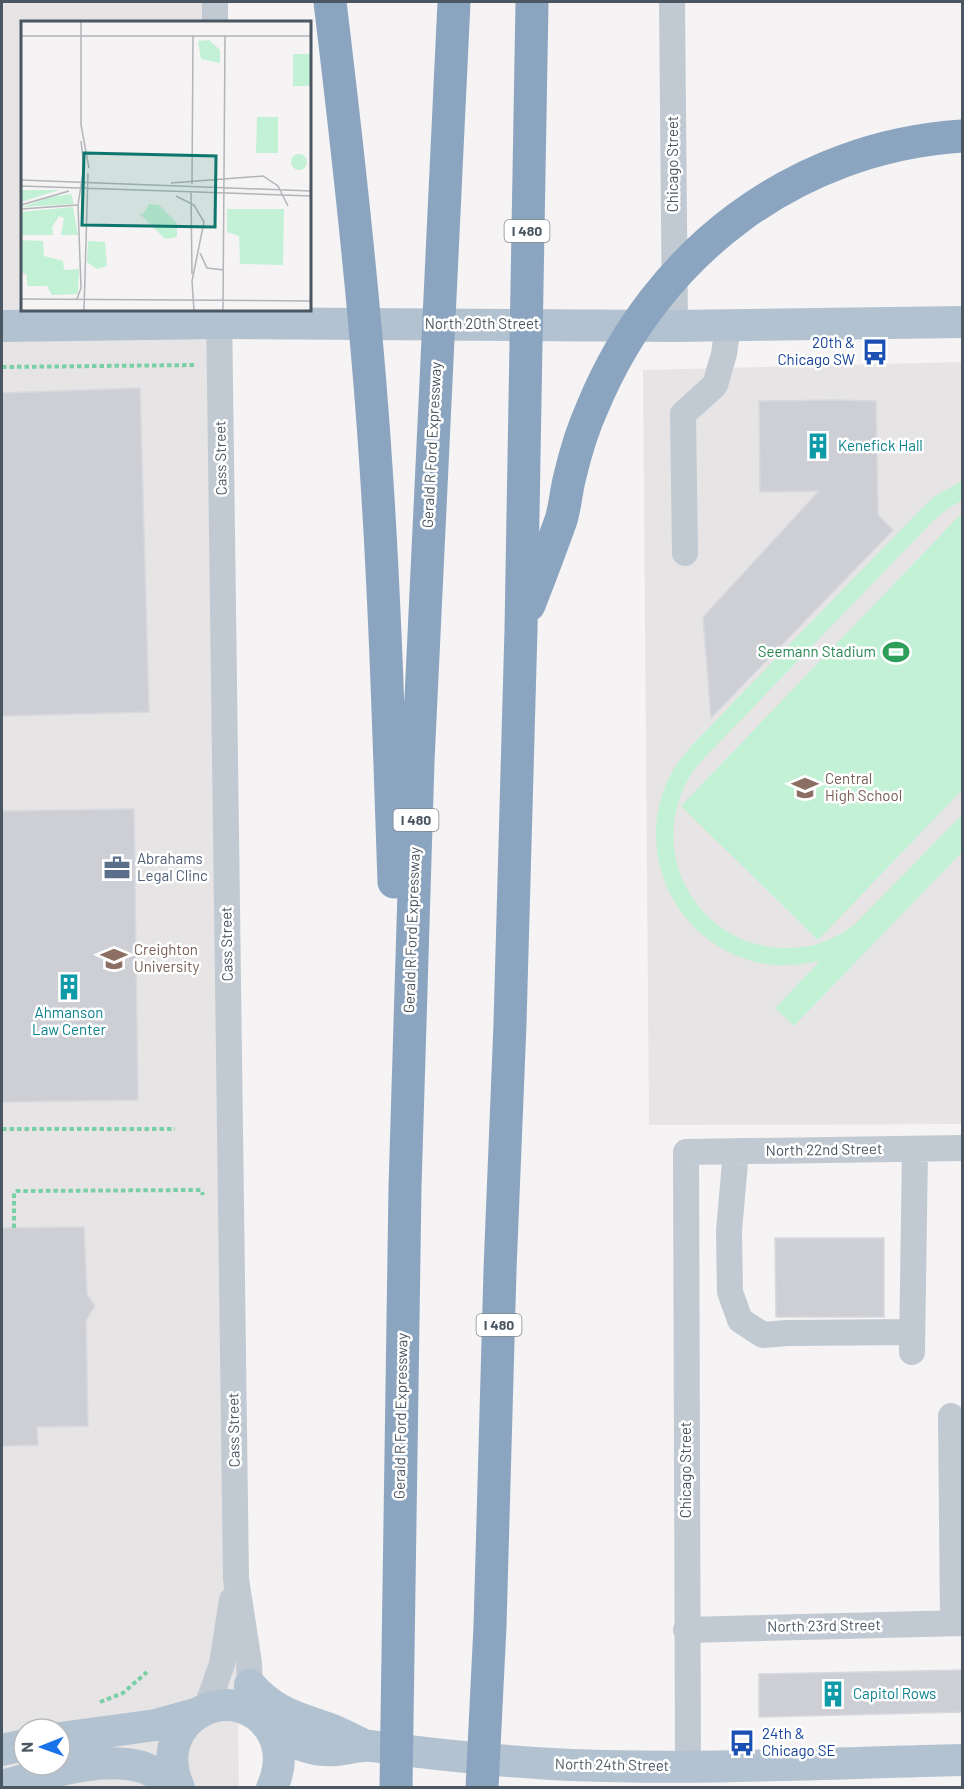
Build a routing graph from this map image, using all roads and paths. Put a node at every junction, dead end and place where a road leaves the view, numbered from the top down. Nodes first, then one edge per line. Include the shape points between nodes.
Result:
1 (214, 2) edge
2 (330, 2) edge
3 (454, 2) edge
4 (532, 2) edge
5 (672, 2) edge
6 (215, 21) edge
7 (963, 136) edge
8 (219, 316) edge
9 (963, 322) edge
10 (728, 325) junction
11 (2, 326) edge
12 (675, 326) junction
13 (198, 365) dead end
14 (2, 367) edge
15 (685, 553) dead end
16 (520, 629) junction
17 (2, 1129) edge
18 (175, 1129) dead end
19 (963, 1148) edge
20 (915, 1149) junction
21 (736, 1151) junction
22 (686, 1152) joint
23 (405, 1187) junction
24 (203, 1195) dead end
25 (14, 1228) dead end
26 (951, 1416) dead end
27 (236, 1579) junction
28 (958, 1623) edge
29 (490, 1626) junction
30 (686, 1630) junction
31 (250, 1686) junction
32 (201, 1711) junction
33 (266, 1723) junction
34 (72, 1736) edge
35 (364, 1745) junction
36 (963, 1760) edge
37 (689, 1777) edge
38 (2, 1786) edge
39 (178, 1787) edge
40 (272, 1788) edge
41 (396, 1788) edge
42 (482, 1788) edge
43 (499, 1788) edge

1 - 6 street
2 - 23 highway via 362,289 375,451
3 - 23 highway, Gerald R Ford Expressway / I 480 via 418,761
4 - 16 highway, I 480
5 - 12 street, Chicago Street
7 - 16 highway via 873,151 821,170 761,202 686,262 625,343 591,408 561,518
8 - 11 main road, North 20th Street
8 - 12 main road, North 20th Street
8 - 27 street, Cass Street
9 - 10 main road, North 20th Street
10 - 12 main road, North 20th Street
10 - 15 street via 715,385 683,414
13 - 14 path
16 - 29 highway, I 480
17 - 18 path
19 - 20 street, North 22nd Street
20 - 21 street, North 22nd Street
20 - 21 street via 912,1342 787,1333 763,1335 740,1320 730,1292 729,1232
21 - 22 street, North 22nd Street
22 - 30 street, Chicago Street
23 - 41 highway, Gerald R Ford Expressway / I 480
24 - 25 path via 194,1190 17,1191
26 - 28 street
27 - 31 street
27 - 32 street via 222,1664
28 - 30 street, North 23rd Street
29 - 42 highway, I 480
29 - 43 highway
30 - 37 street, Chicago Street
31 - 33 street
31 - 35 main road via 268,1703 301,1721
32 - 33 main road, North 24th Street via 221,1705 236,1706
32 - 34 main road via 156,1725
32 - 39 main road via 183,1725 175,1739 172,1772
33 - 35 main road, North 24th Street via 307,1748 334,1751
33 - 40 main road via 276,1740 279,1756
35 - 37 main road, North 24th Street
36 - 37 main road, North 24th Street
38 - 39 main road via 60,1770 121,1764 142,1767

